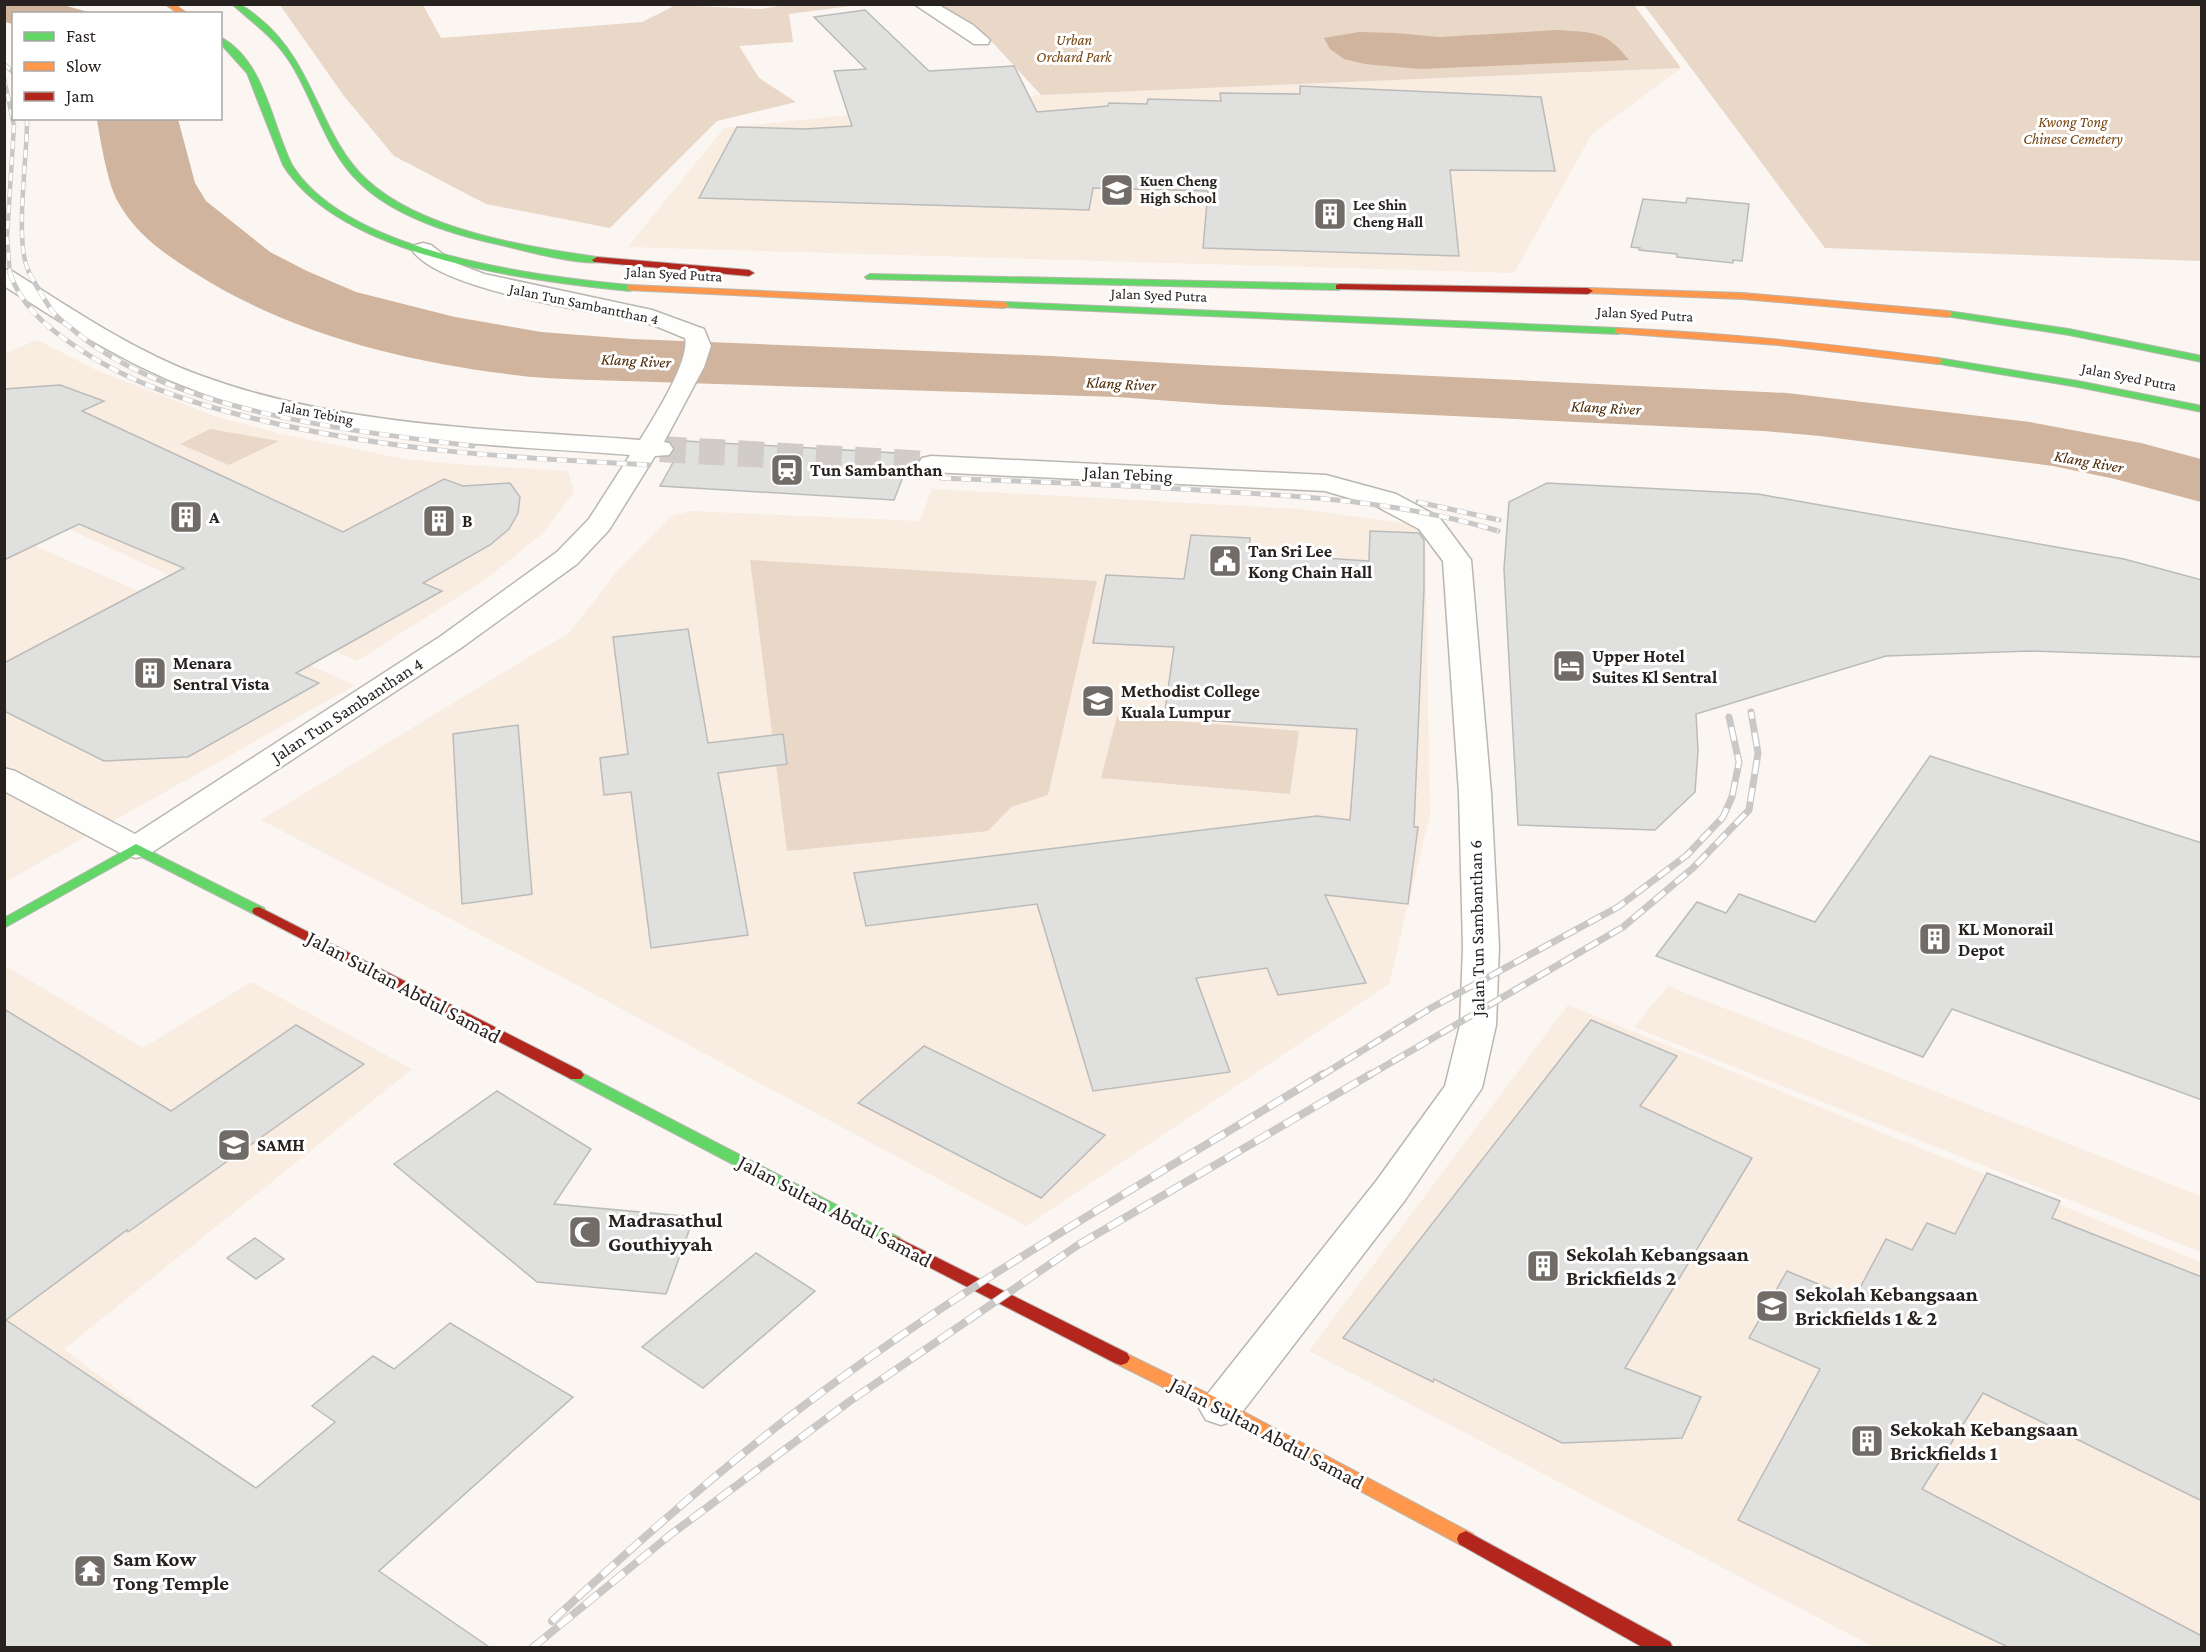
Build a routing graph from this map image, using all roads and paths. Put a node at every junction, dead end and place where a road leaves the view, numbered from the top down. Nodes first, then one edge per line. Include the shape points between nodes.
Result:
1 (168, 4) edge
2 (235, 4) edge
3 (923, 4) edge
4 (182, 12) edge
5 (981, 40) dead end
6 (222, 41) edge
7 (423, 250) junction
8 (758, 273) dead end
9 (4, 276) edge
10 (857, 276) dead end
11 (1970, 316) junction
12 (1967, 335) dead end
13 (2202, 359) edge
14 (2202, 409) edge
15 (655, 442) junction
16 (931, 464) tunnel mouth
17 (1326, 483) joint
18 (4, 778) edge
19 (136, 848) junction
20 (4, 924) edge
21 (1221, 1408) junction
22 (1663, 1647) edge

1 - 4 main road
2 - 8 main road, Jalan Syed Putra via 255,17 288,51 330,135 358,178 405,211 462,231 560,254
3 - 5 street
6 - 7 main road, Jalan Syed Putra via 251,73 288,169 299,183 343,216
7 - 14 main road, Jalan Syed Putra via 539,279 612,288 1703,333 1964,358
7 - 15 street, Jalan Tun Sambantthan 4 via 445,267 478,280 652,317 696,334 699,346 692,367
9 - 15 street, Jalan Tebing via 141,358 254,400 411,429
10 - 11 main road, Jalan Syed Putra via 1570,290 1776,298
11 - 12 main road
11 - 13 main road, Jalan Syed Putra
15 - 19 street, Jalan Tun Sambanthan 4 via 599,524 567,558 451,642
16 - 17 street, Jalan Tebing
17 - 21 street, Jalan Tun Sambanthan 6 via 1386,500 1429,522 1457,560 1475,793 1481,947 1478,1025 1462,1088 1391,1190
18 - 19 street, Jalan Sultan Abdul Samad
19 - 20 main road, Jalan Tun Sambanthan 4
19 - 21 main road, Jalan Sultan Abdul Samad via 937,1266
21 - 22 main road, Jalan Sultan Abdul Samad

